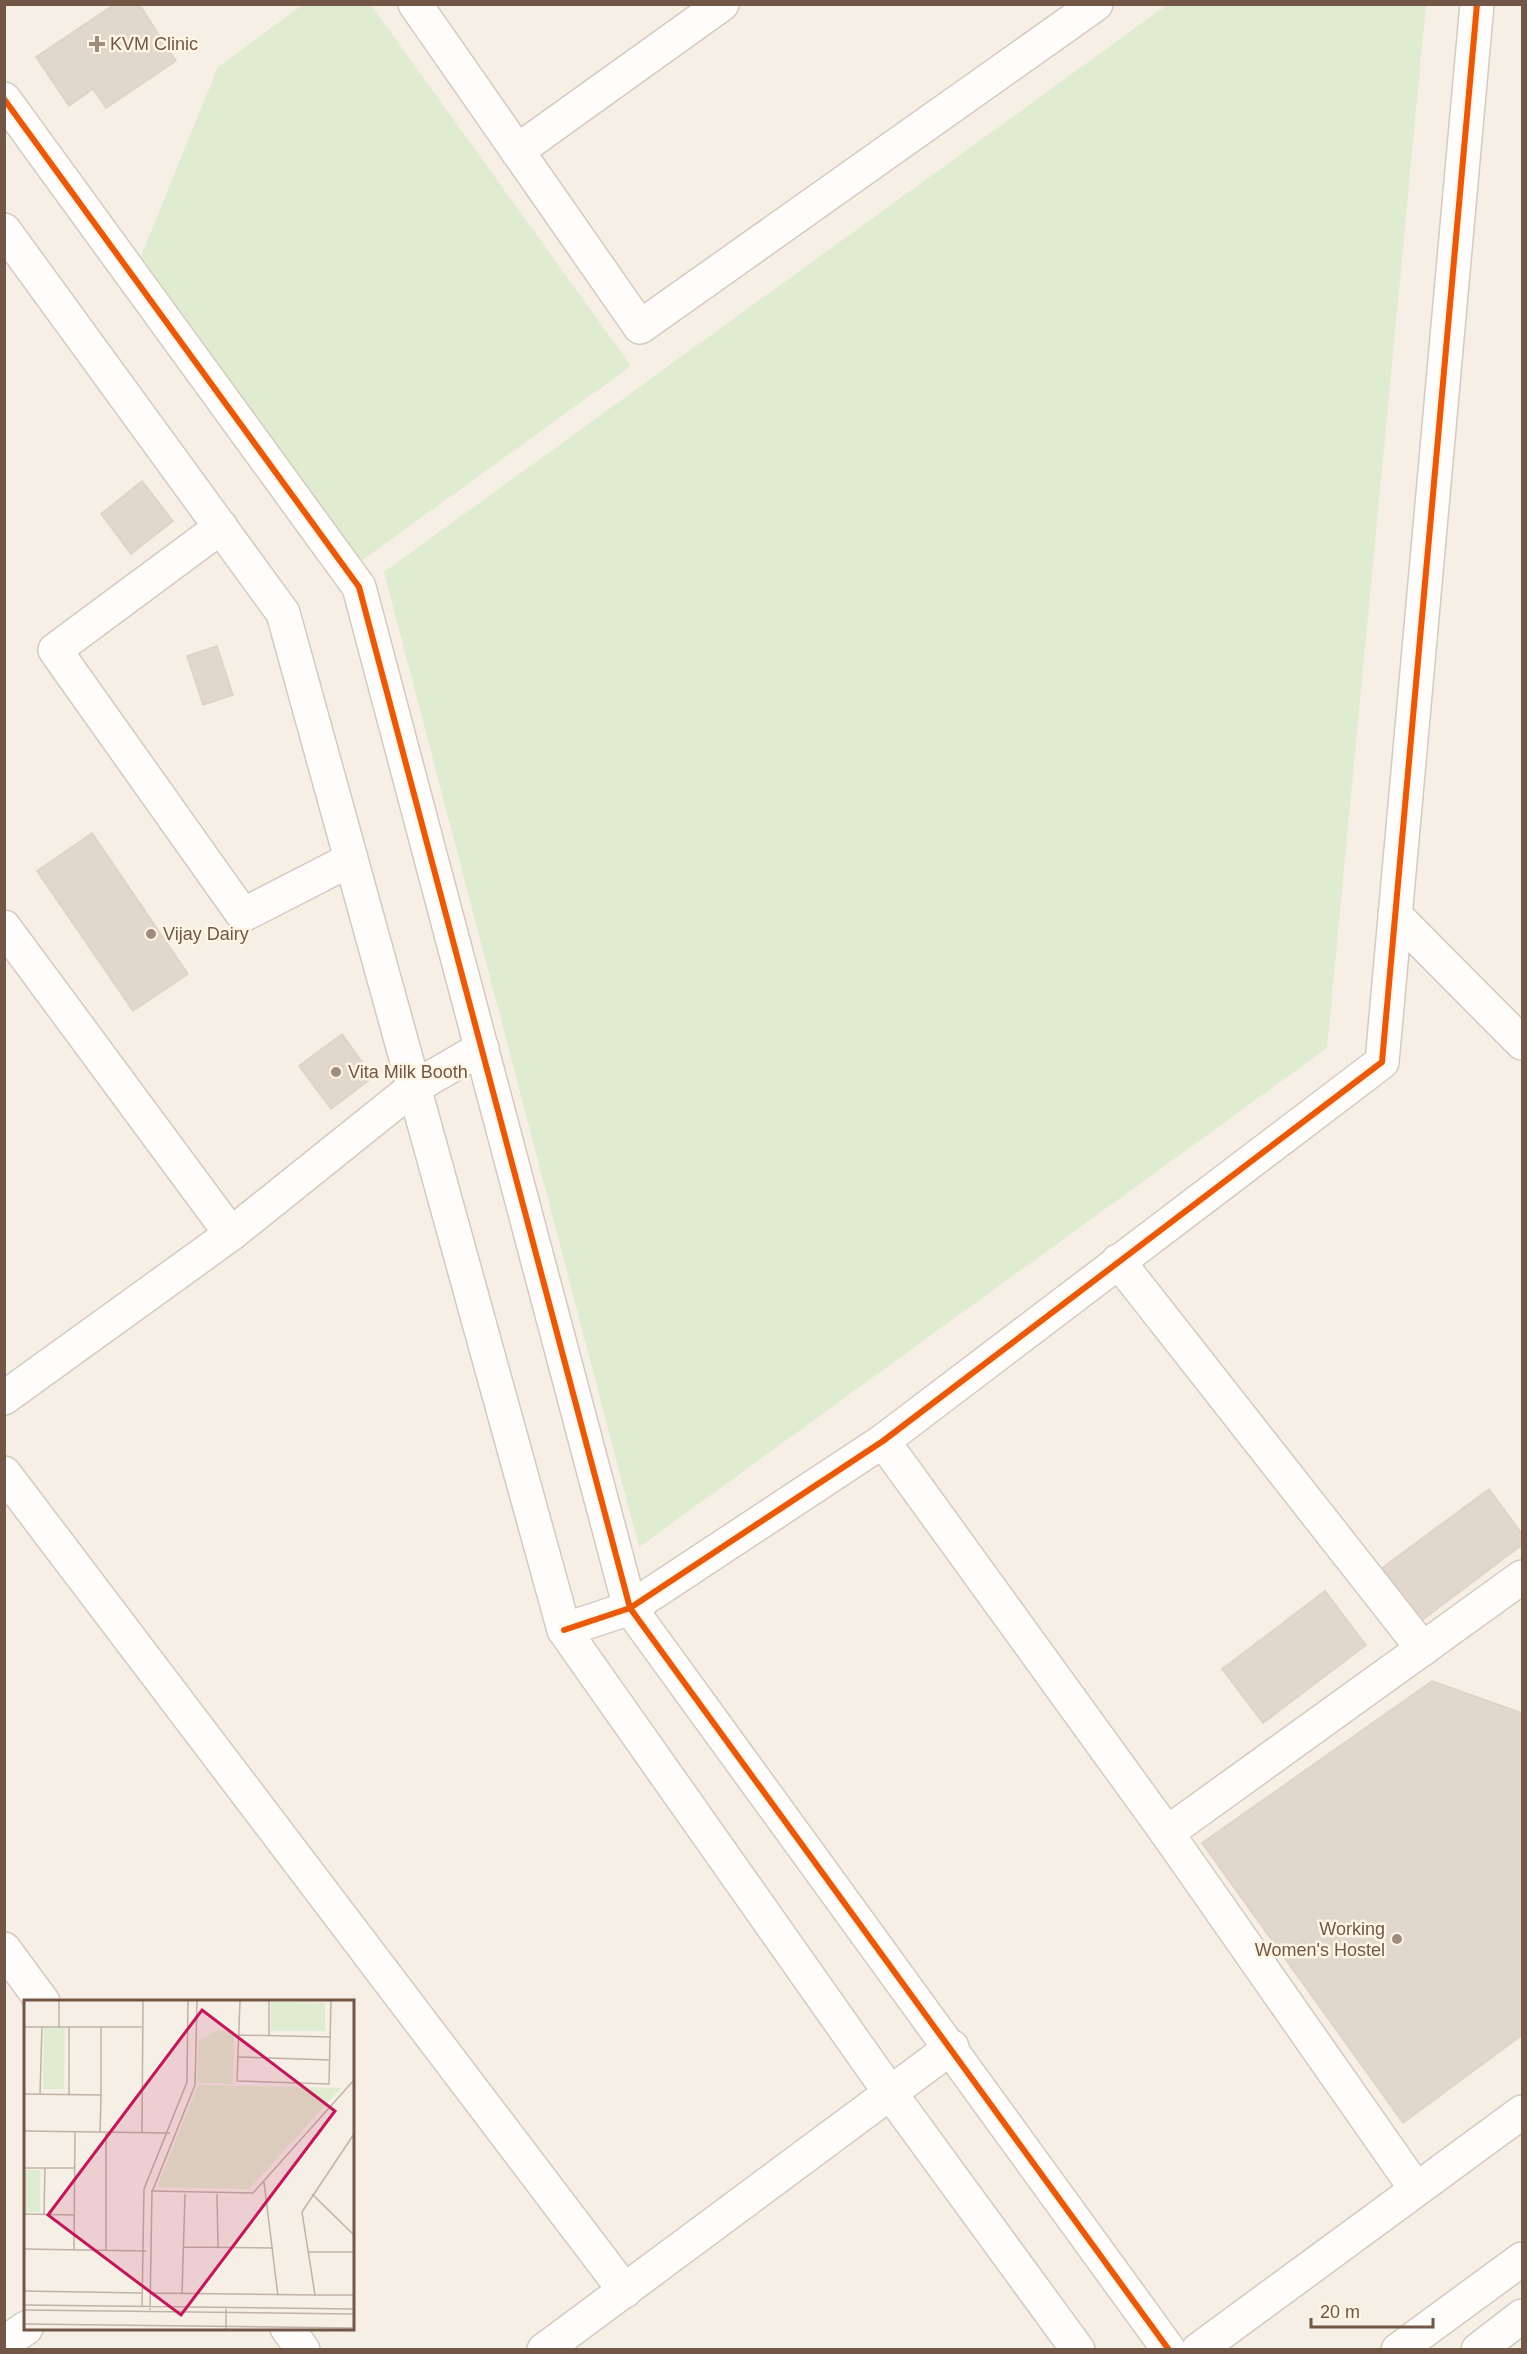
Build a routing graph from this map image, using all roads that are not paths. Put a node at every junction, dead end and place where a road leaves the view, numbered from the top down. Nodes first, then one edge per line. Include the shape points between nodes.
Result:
1 (415, 4) edge
2 (722, 4) edge
3 (1096, 4) edge
4 (1477, 4) edge
5 (4, 99) edge
6 (517, 151) junction
7 (4, 230) edge
8 (221, 526) junction
9 (350, 860) junction
10 (1395, 915) junction
11 (4, 927) edge
12 (1522, 1043) edge
13 (482, 1047) junction
14 (413, 1088) junction
15 (231, 1234) junction
16 (1118, 1261) junction
17 (4, 1398) edge
18 (883, 1441) junction
19 (4, 1473) edge
20 (1522, 1577) edge
21 (630, 1608) junction
22 (564, 1630) junction
23 (1422, 1649) junction
24 (1167, 1833) junction
25 (4, 1949) edge
26 (43, 2000) edge
27 (952, 2047) junction
28 (891, 2094) junction
29 (1522, 2112) edge
30 (1416, 2189) junction
31 (1522, 2259) edge
32 (625, 2291) junction
33 (1522, 2316) edge
34 (24, 2329) edge
35 (289, 2330) edge
36 (4, 2343) edge
37 (303, 2349) edge
38 (544, 2349) edge
39 (1078, 2349) edge
40 (1169, 2349) edge
41 (1198, 2349) edge
42 (1398, 2349) edge
43 (1478, 2349) edge

1 - 6 street
2 - 6 street
3 - 6 street via 640,327
4 - 10 street
5 - 13 street via 359,587
7 - 8 street
8 - 9 street via 283,613
8 - 9 street via 55,650 243,915
9 - 14 street
10 - 12 street
10 - 16 street via 1382,1062
11 - 15 street
13 - 14 street
13 - 21 street
14 - 15 street
14 - 22 street
15 - 17 street
16 - 18 street
16 - 23 street
18 - 21 street
18 - 24 street
19 - 32 street
20 - 23 street
21 - 22 street
21 - 27 street
22 - 28 street
23 - 24 street
24 - 30 street
25 - 26 street
27 - 28 street
27 - 40 street
28 - 32 street
28 - 39 street
29 - 30 street
30 - 41 street
31 - 42 street
32 - 38 street
33 - 43 street
34 - 36 street
35 - 37 street

